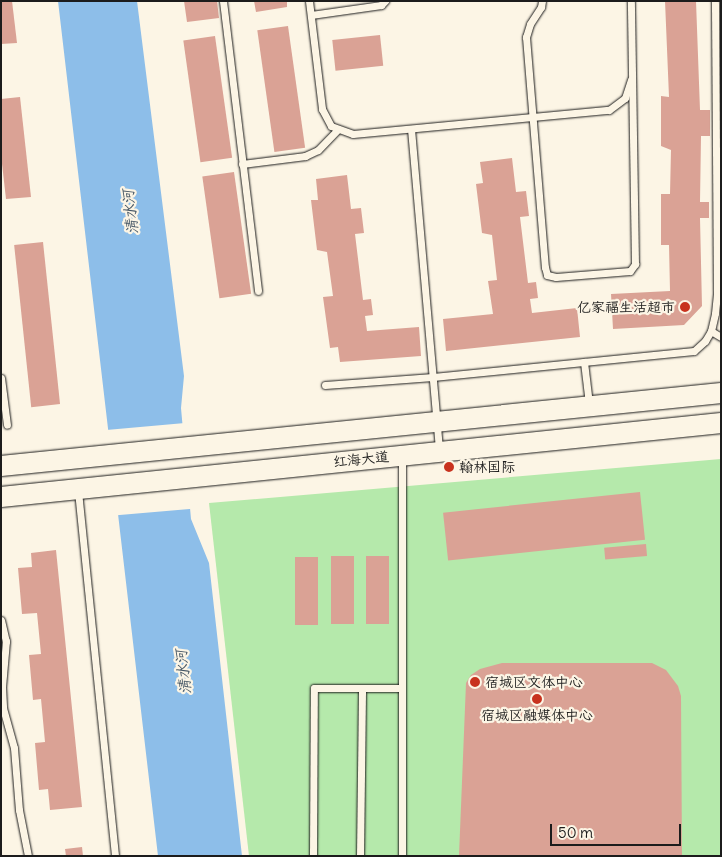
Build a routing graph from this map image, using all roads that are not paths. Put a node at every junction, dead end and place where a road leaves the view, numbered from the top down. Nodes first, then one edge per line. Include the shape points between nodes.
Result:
1 (223, 1) edge
2 (309, 1) edge
3 (385, 1) edge
4 (542, 1) edge
5 (631, 1) edge
6 (715, 1) edge
7 (311, 16) junction
8 (633, 74) junction
9 (532, 117) junction
10 (338, 129) junction
11 (411, 129) junction
12 (242, 164) junction
13 (258, 291) dead end
14 (711, 331) junction
15 (721, 337) edge
16 (584, 362) junction
17 (432, 377) junction
18 (1, 378) edge
19 (325, 385) dead end
20 (721, 392) edge
21 (589, 406) junction
22 (437, 421) junction
23 (721, 423) edge
24 (7, 425) dead end
25 (439, 452) junction
26 (402, 455) junction
27 (1, 466) edge
28 (78, 488) junction
29 (1, 497) edge
30 (1, 620) edge
31 (362, 688) junction
32 (402, 688) junction
33 (28, 856) edge
34 (116, 856) edge
35 (313, 856) edge
36 (360, 856) edge
37 (402, 856) edge

1 - 12 lane
2 - 7 lane
3 - 7 lane via 381,6
4 - 9 lane via 526,37
5 - 8 lane
6 - 14 lane via 717,293
7 - 10 lane via 322,109 331,126
8 - 9 lane via 625,98 609,110
8 - 9 lane via 635,264 630,271 547,275
9 - 11 lane
10 - 11 lane via 353,134
10 - 12 lane via 318,150 305,156
11 - 17 lane
12 - 13 lane
14 - 15 lane
14 - 16 lane via 694,351
16 - 17 lane
16 - 21 lane
17 - 19 lane
17 - 22 lane
18 - 24 lane
20 - 21 main road
21 - 22 main road
22 - 25 lane
22 - 27 main road
23 - 25 main road, 红海大道
25 - 26 main road, 红海大道
26 - 28 main road, 红海大道
26 - 32 lane
28 - 29 main road, 红海大道
28 - 34 lane
30 - 33 lane via 6,641 3,708 14,748 18,810
31 - 32 lane
31 - 35 lane via 314,688
31 - 36 lane
32 - 37 lane

